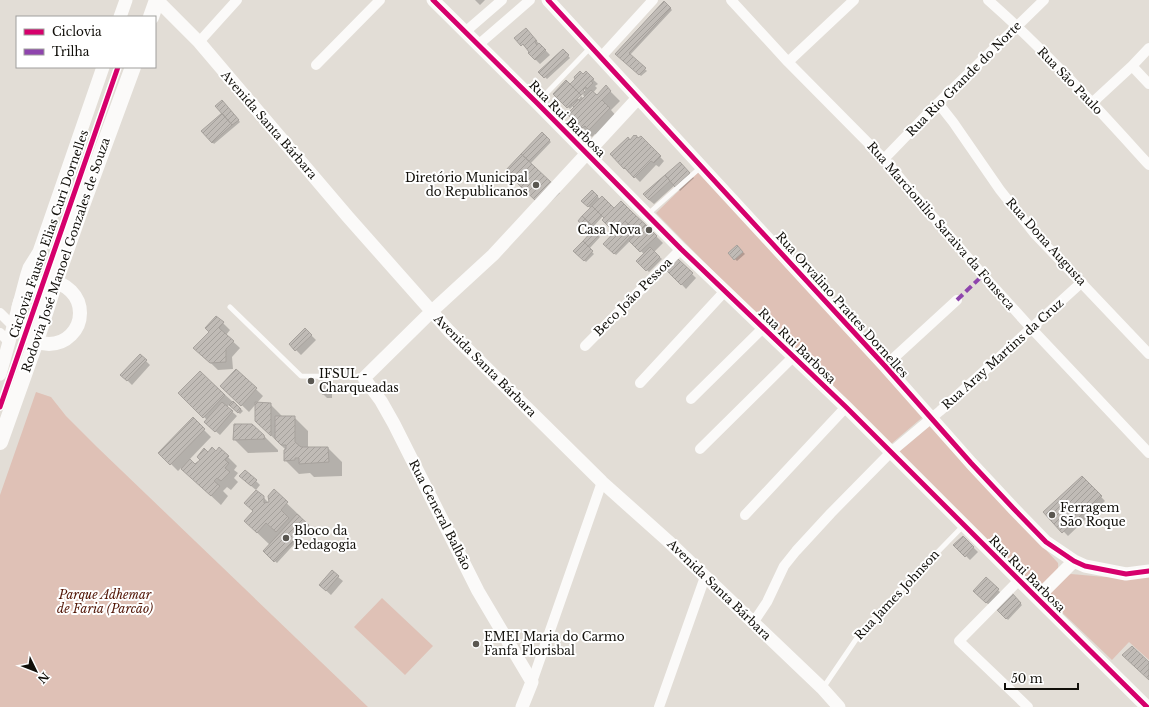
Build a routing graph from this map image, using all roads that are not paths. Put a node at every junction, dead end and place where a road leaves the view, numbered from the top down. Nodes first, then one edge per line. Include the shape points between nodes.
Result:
1 (126, 0) edge
2 (157, 0) edge
3 (237, 0) edge
4 (380, 0) edge
5 (433, 0) edge
6 (502, 0) edge
7 (530, 0) edge
8 (548, 0) edge
9 (653, 0) edge
10 (854, 0) edge
11 (988, 0) edge
12 (1044, 0) edge
13 (737, 2) edge
14 (120, 16) edge
15 (151, 16) edge
16 (1018, 26) junction
17 (465, 32) junction
18 (199, 42) junction
19 (478, 45) junction
20 (591, 47) junction
21 (1149, 48) edge
22 (600, 58) junction
23 (788, 62) junction
24 (316, 65) dead end
25 (1132, 66) junction
26 (103, 68) edge
27 (133, 68) edge
28 (1149, 84) edge
29 (638, 98) junction
30 (537, 103) junction
31 (938, 103) junction
32 (1092, 103) junction
33 (587, 153) junction
34 (884, 158) junction
35 (1149, 165) edge
36 (701, 167) junction
37 (647, 215) junction
38 (681, 249) junction
39 (55, 282) junction
40 (1082, 282) junction
41 (725, 291) junction
42 (957, 300) dead end
43 (19, 305) junction
44 (230, 308) dead end
45 (431, 312) junction
46 (0, 313) edge
47 (13, 326) junction
48 (763, 328) junction
49 (1031, 328) junction
50 (5, 338) edge
51 (36, 341) junction
52 (585, 346) dead end
53 (1149, 354) edge
54 (793, 357) junction
55 (885, 366) junction
56 (0, 374) edge
57 (364, 378) junction
58 (640, 383) dead end
59 (691, 399) dead end
60 (846, 407) junction
61 (931, 418) junction
62 (0, 442) edge
63 (700, 449) dead end
64 (891, 452) junction
65 (1149, 453) edge
66 (602, 482) junction
67 (745, 515) dead end
68 (964, 526) junction
69 (1074, 561) junction
70 (1149, 571) edge
71 (705, 577) junction
72 (1019, 580) junction
73 (1037, 598) junction
74 (753, 622) junction
75 (532, 682) junction
76 (822, 688) junction
77 (836, 706) edge
78 (522, 707) edge
79 (659, 707) edge
80 (1028, 707) edge
81 (1147, 707) edge

1 - 14 street
2 - 15 main road
2 - 18 street, Avenida Santa Bárbara
3 - 18 street
4 - 24 street
5 - 17 street, Rua Rui Barbosa
6 - 17 street
7 - 19 street
8 - 20 street, Rua Orvalino Prattes Dornelles
9 - 22 street
10 - 23 street
11 - 16 street, Rua São Paulo
12 - 16 street, Rua Rio Grande do Norte
13 - 23 street, Rua Marcionilio Saraiva da Fonseca
16 - 31 street, Rua Rio Grande do Norte
16 - 32 street, Rua São Paulo
17 - 19 street, Rua Rui Barbosa
18 - 45 street, Avenida Santa Bárbara
19 - 30 street, Rua Rui Barbosa
20 - 22 street, Rua Orvalino Prattes Dornelles
20 - 30 lane
21 - 25 street
22 - 29 street, Rua Orvalino Prattes Dornelles
23 - 34 street, Rua Marcionilio Saraiva da Fonseca
25 - 28 street
25 - 32 street
26 - 43 street via 39,252 27,274
27 - 39 main road, Rodovia José Manoel Gonzales de Souza
29 - 33 street
29 - 36 street, Rua Orvalino Prattes Dornelles
30 - 33 street, Rua Rui Barbosa
31 - 34 street, Rua Rio Grande do Norte
31 - 40 street, Rua Dona Augusta via 1034,233
32 - 35 street, Rua São Paulo
33 - 37 street, Rua Rui Barbosa
33 - 45 street via 493,255
34 - 49 street, Rua Marcionilio Saraiva da Fonseca via 978,270
36 - 37 lane
36 - 55 street, Rua Orvalino Prattes Dornelles
37 - 38 street, Rua Rui Barbosa
38 - 41 street, Rua Rui Barbosa
38 - 52 street, Beco João Pessoa
39 - 43 main road via 44,282 31,288
39 - 51 main road, Rodovia José Manoel Gonzales de Souza
39 - 51 main road via 68,288 75,295 79,304 78,324 65,340 45,344
40 - 49 street, Rua Aray Martins da Cruz
40 - 53 street, Rua Dona Augusta
41 - 48 street, Rua Rui Barbosa
41 - 58 street
42 - 55 street
43 - 47 street
43 - 51 main road via 21,325
44 - 57 lane via 301,376
45 - 57 street
45 - 66 street, Avenida Santa Bárbara
46 - 47 street
47 - 50 street
48 - 54 street, Rua Rui Barbosa
48 - 59 street
49 - 61 street, Rua Aray Martins da Cruz
49 - 65 street, Rua Marcionilio Saraiva da Fonseca
50 - 56 street
51 - 62 main road, Rodovia José Manoel Gonzales de Souza
54 - 60 street, Rua Rui Barbosa
54 - 63 street
55 - 61 street, Rua Orvalino Prattes Dornelles
57 - 75 street, Rua General Balbão via 381,400 478,590
60 - 64 street, Rua Rui Barbosa
60 - 67 street
61 - 64 street, Rua Aray Martins da Cruz
61 - 69 street, Rua Orvalino Prattes Dornelles via 1046,542
64 - 68 street, Rua Rui Barbosa
64 - 74 street, Rua Aray Martins da Cruz via 796,551 784,566 767,602
66 - 71 street, Avenida Santa Bárbara
66 - 75 street
68 - 72 street, Rua Rui Barbosa
68 - 76 lane, Rua James Johnson via 859,635
69 - 70 street, Rua Orvalino Prattes Dornelles via 1119,573
69 - 73 street
71 - 74 street, Avenida Santa Bárbara
71 - 79 street
72 - 73 street, Rua Rui Barbosa
72 - 80 street via 959,641
73 - 81 street, Rua Rui Barbosa
74 - 76 street, Avenida Santa Bárbara
75 - 78 street
76 - 77 street, Avenida Santa Bárbara

